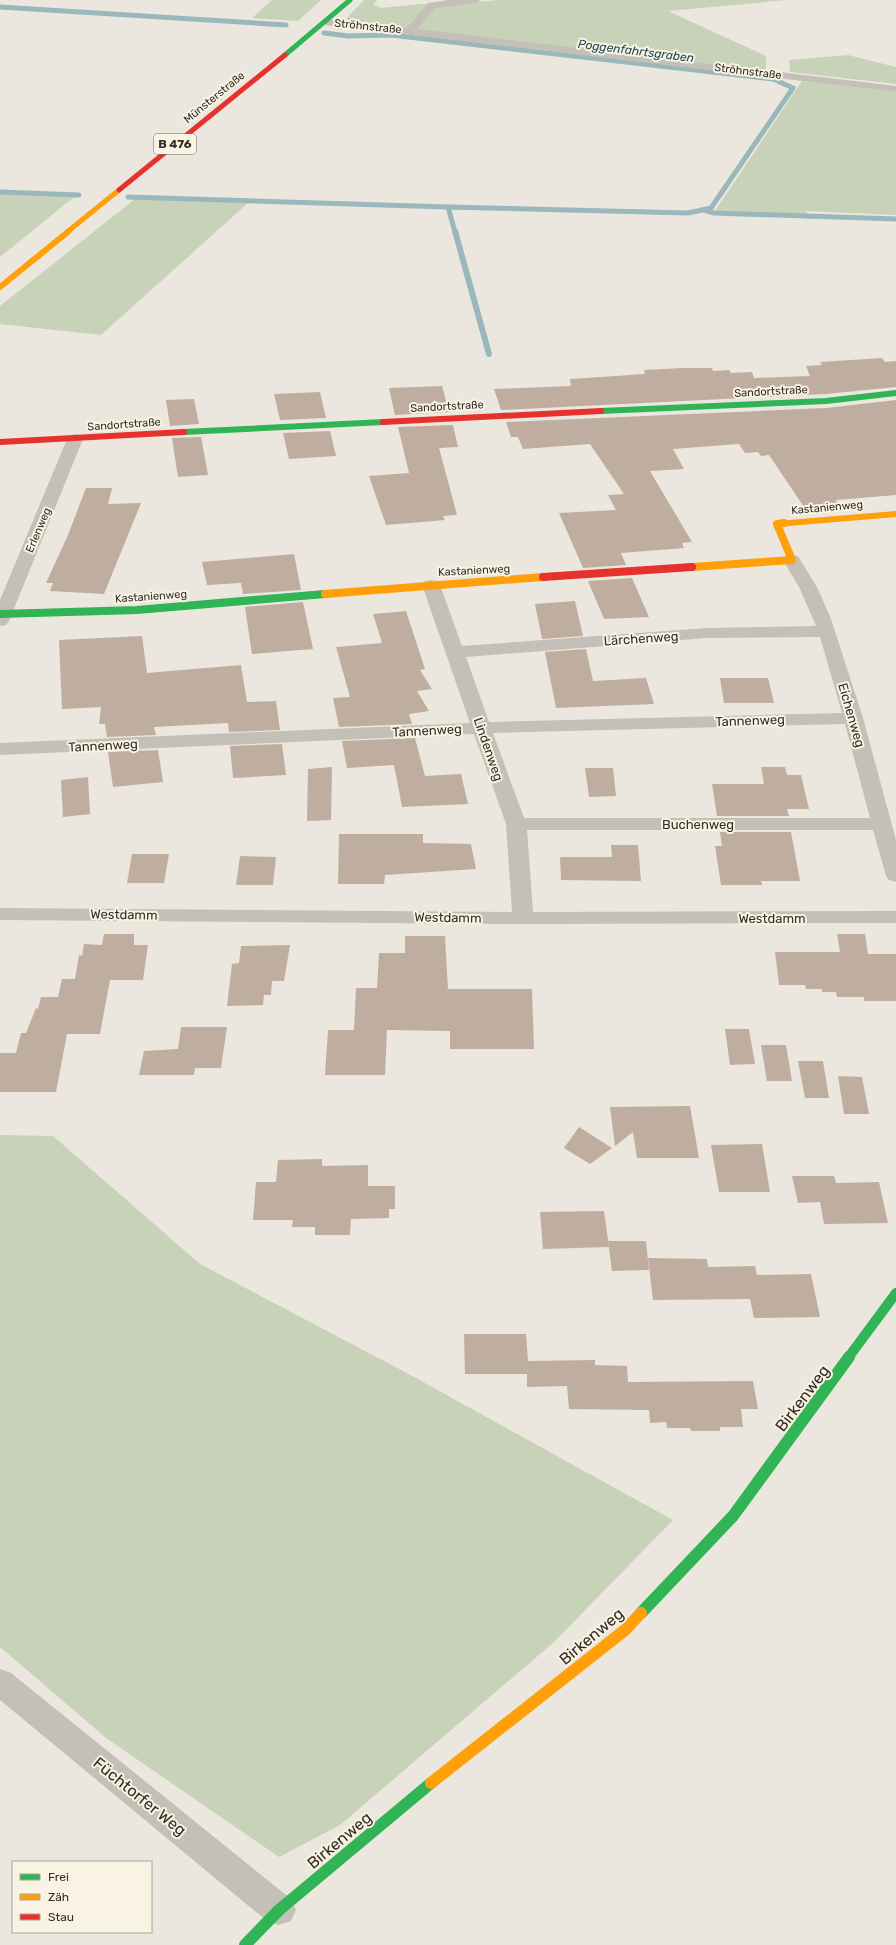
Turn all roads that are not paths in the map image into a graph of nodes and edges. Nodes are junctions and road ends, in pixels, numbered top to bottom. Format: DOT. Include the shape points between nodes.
graph roads {
  1 [pos="350,0"];
  2 [pos="476,0"];
  3 [pos="326,22"];
  4 [pos="410,31"];
  5 [pos="896,89"];
  6 [pos="0,288"];
  7 [pos="896,394"];
  8 [pos="75,439"];
  9 [pos="0,442"];
  10 [pos="896,514"];
  11 [pos="792,560"];
  12 [pos="431,585"];
  13 [pos="1,616"];
  14 [pos="827,631"];
  15 [pos="456,652"];
  16 [pos="854,718"];
  17 [pos="482,728"];
  18 [pos="0,749"];
  19 [pos="516,824"];
  20 [pos="881,824"];
  21 [pos="896,876"];
  22 [pos="0,914"];
  23 [pos="523,918"];
  24 [pos="896,918"];
  25 [pos="896,1293"];
  26 [pos="0,1682"];
  27 [pos="279,1910"];
  28 [pos="245,1945"];
  1 -- 3 [label="street, Münsterstraße / B 476"];
  2 -- 4 [label="street, Ströhnstraße" via="432,5"];
  3 -- 4 [label="street, Ströhnstraße"];
  3 -- 6 [label="street, Münsterstraße / B 476"];
  4 -- 5 [label="street, Ströhnstraße"];
  7 -- 8 [label="street, Sandortstraße" via="826,400 223,429"];
  8 -- 9 [label="street, Sandortstraße"];
  8 -- 13 [label="street, Erlenweg"];
  10 -- 11 [label="street, Kastanienweg" via="777,524"];
  11 -- 12 [label="street, Kastanienweg"];
  11 -- 14 [label="street, Eichenweg" via="808,584"];
  12 -- 13 [label="street, Kastanienweg" via="137,610"];
  12 -- 15 [label="street, Lindenweg"];
  14 -- 15 [label="street, Lärchenweg" via="707,633"];
  14 -- 16 [label="street, Eichenweg"];
  15 -- 17 [label="street, Lindenweg"];
  16 -- 17 [label="street, Tannenweg"];
  16 -- 20 [label="street, Eichenweg"];
  17 -- 18 [label="street, Tannenweg"];
  17 -- 19 [label="street, Lindenweg"];
  19 -- 20 [label="street, Buchenweg"];
  19 -- 23 [label="street, Lindenweg"];
  20 -- 21 [label="street, Eichenweg"];
  22 -- 23 [label="street, Westdamm"];
  23 -- 24 [label="street, Westdamm"];
  25 -- 27 [label="street, Birkenweg" via="733,1516 625,1630 430,1784"];
  26 -- 27 [label="street, Füchtorfer Weg"];
  27 -- 28 [label="street, Birkenweg"];
}
